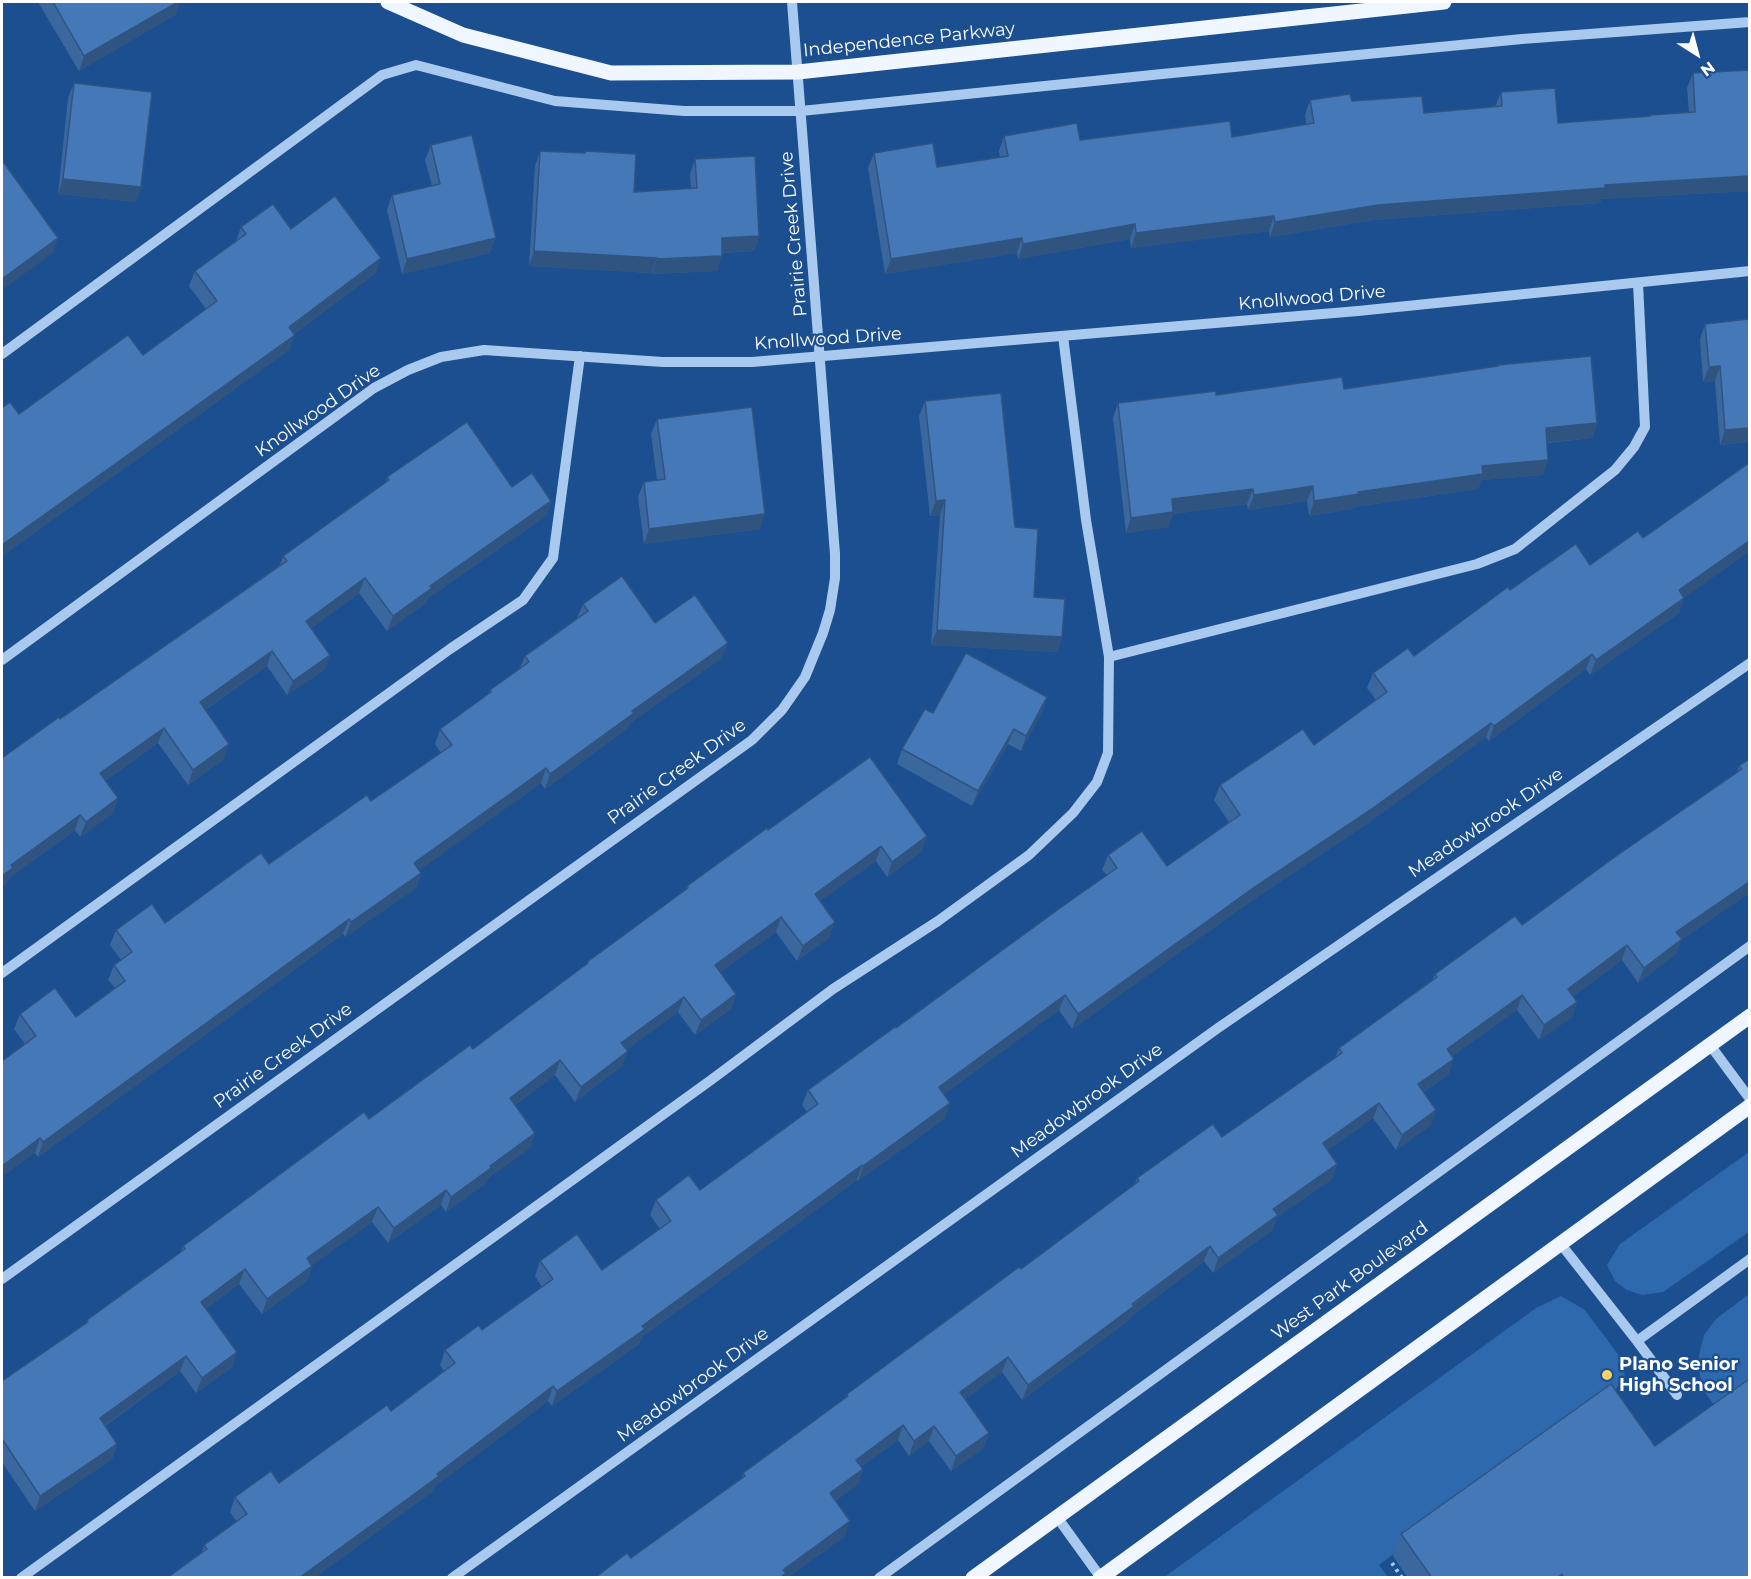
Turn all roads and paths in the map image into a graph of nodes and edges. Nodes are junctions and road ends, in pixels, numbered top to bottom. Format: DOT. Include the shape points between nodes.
graph roads {
  1 [pos="388,2"];
  2 [pos="792,2"];
  3 [pos="1444,2"];
  4 [pos="1749,22"];
  5 [pos="798,72"];
  6 [pos="801,111"];
  7 [pos="1749,271"];
  8 [pos="1638,283"];
  9 [pos="1063,336"];
  10 [pos="2,354"];
  11 [pos="580,356"];
  12 [pos="821,357"];
  13 [pos="1109,657"];
  14 [pos="2,660"];
  15 [pos="1749,663"];
  16 [pos="1749,946"];
  17 [pos="2,973"];
  18 [pos="1749,1016"];
  19 [pos="1710,1045"];
  20 [pos="1749,1099"];
  21 [pos="1749,1106"];
  22 [pos="1560,1243"];
  23 [pos="1749,1259"];
  24 [pos="2,1279"];
  25 [pos="1638,1341"];
  26 [pos="1677,1395"];
  27 [pos="1057,1517"];
  28 [pos="1392,1563"];
  29 [pos="1101,1577"];
  30 [pos="21,1578"];
  31 [pos="452,1578"];
  32 [pos="879,1578"];
  33 [pos="973,1578"];
  34 [pos="1402,1578"];
  1 -- 5 [label="main road, Independence Parkway" via="463,35 611,73"];
  2 -- 5 [label="street, Prairie Creek Drive"];
  3 -- 5 [label="main road, Independence Parkway"];
  4 -- 6 [label="street" via="1510,40"];
  5 -- 6 [label="street, Prairie Creek Drive"];
  6 -- 10 [label="street" via="684,111 555,101 416,65 382,75"];
  6 -- 12 [label="street, Prairie Creek Drive"];
  7 -- 8 [label="street, Knollwood Drive"];
  8 -- 9 [label="street, Knollwood Drive"];
  8 -- 13 [label="street" via="1645,427 1615,470 1515,549 1477,564"];
  9 -- 12 [label="street, Knollwood Drive"];
  9 -- 13 [label="street" via="1086,520"];
  11 -- 12 [label="street, Knollwood Drive" via="663,362"];
  11 -- 14 [label="street, Knollwood Drive" via="484,350 441,357 408,370 374,388"];
  11 -- 17 [label="street" via="553,558 523,600"];
  12 -- 24 [label="street, Prairie Creek Drive" via="835,578 824,633 806,677 782,710 752,740"];
  13 -- 30 [label="street" via="1108,753 1097,782 1073,813 1029,855 938,921 833,989"];
  15 -- 31 [label="street, Meadowbrook Drive" via="1218,1028"];
  16 -- 32 [label="street"];
  18 -- 19 [label="main road, West Park Boulevard"];
  19 -- 20 [label="street"];
  19 -- 27 [label="main road, West Park Boulevard"];
  21 -- 22 [label="main road"];
  22 -- 25 [label="street"];
  22 -- 29 [label="main road"];
  23 -- 25 [label="street"];
  25 -- 26 [label="street"];
  27 -- 29 [label="street"];
  27 -- 33 [label="main road, West Park Boulevard"];
  28 -- 34 [label="path"];
}
